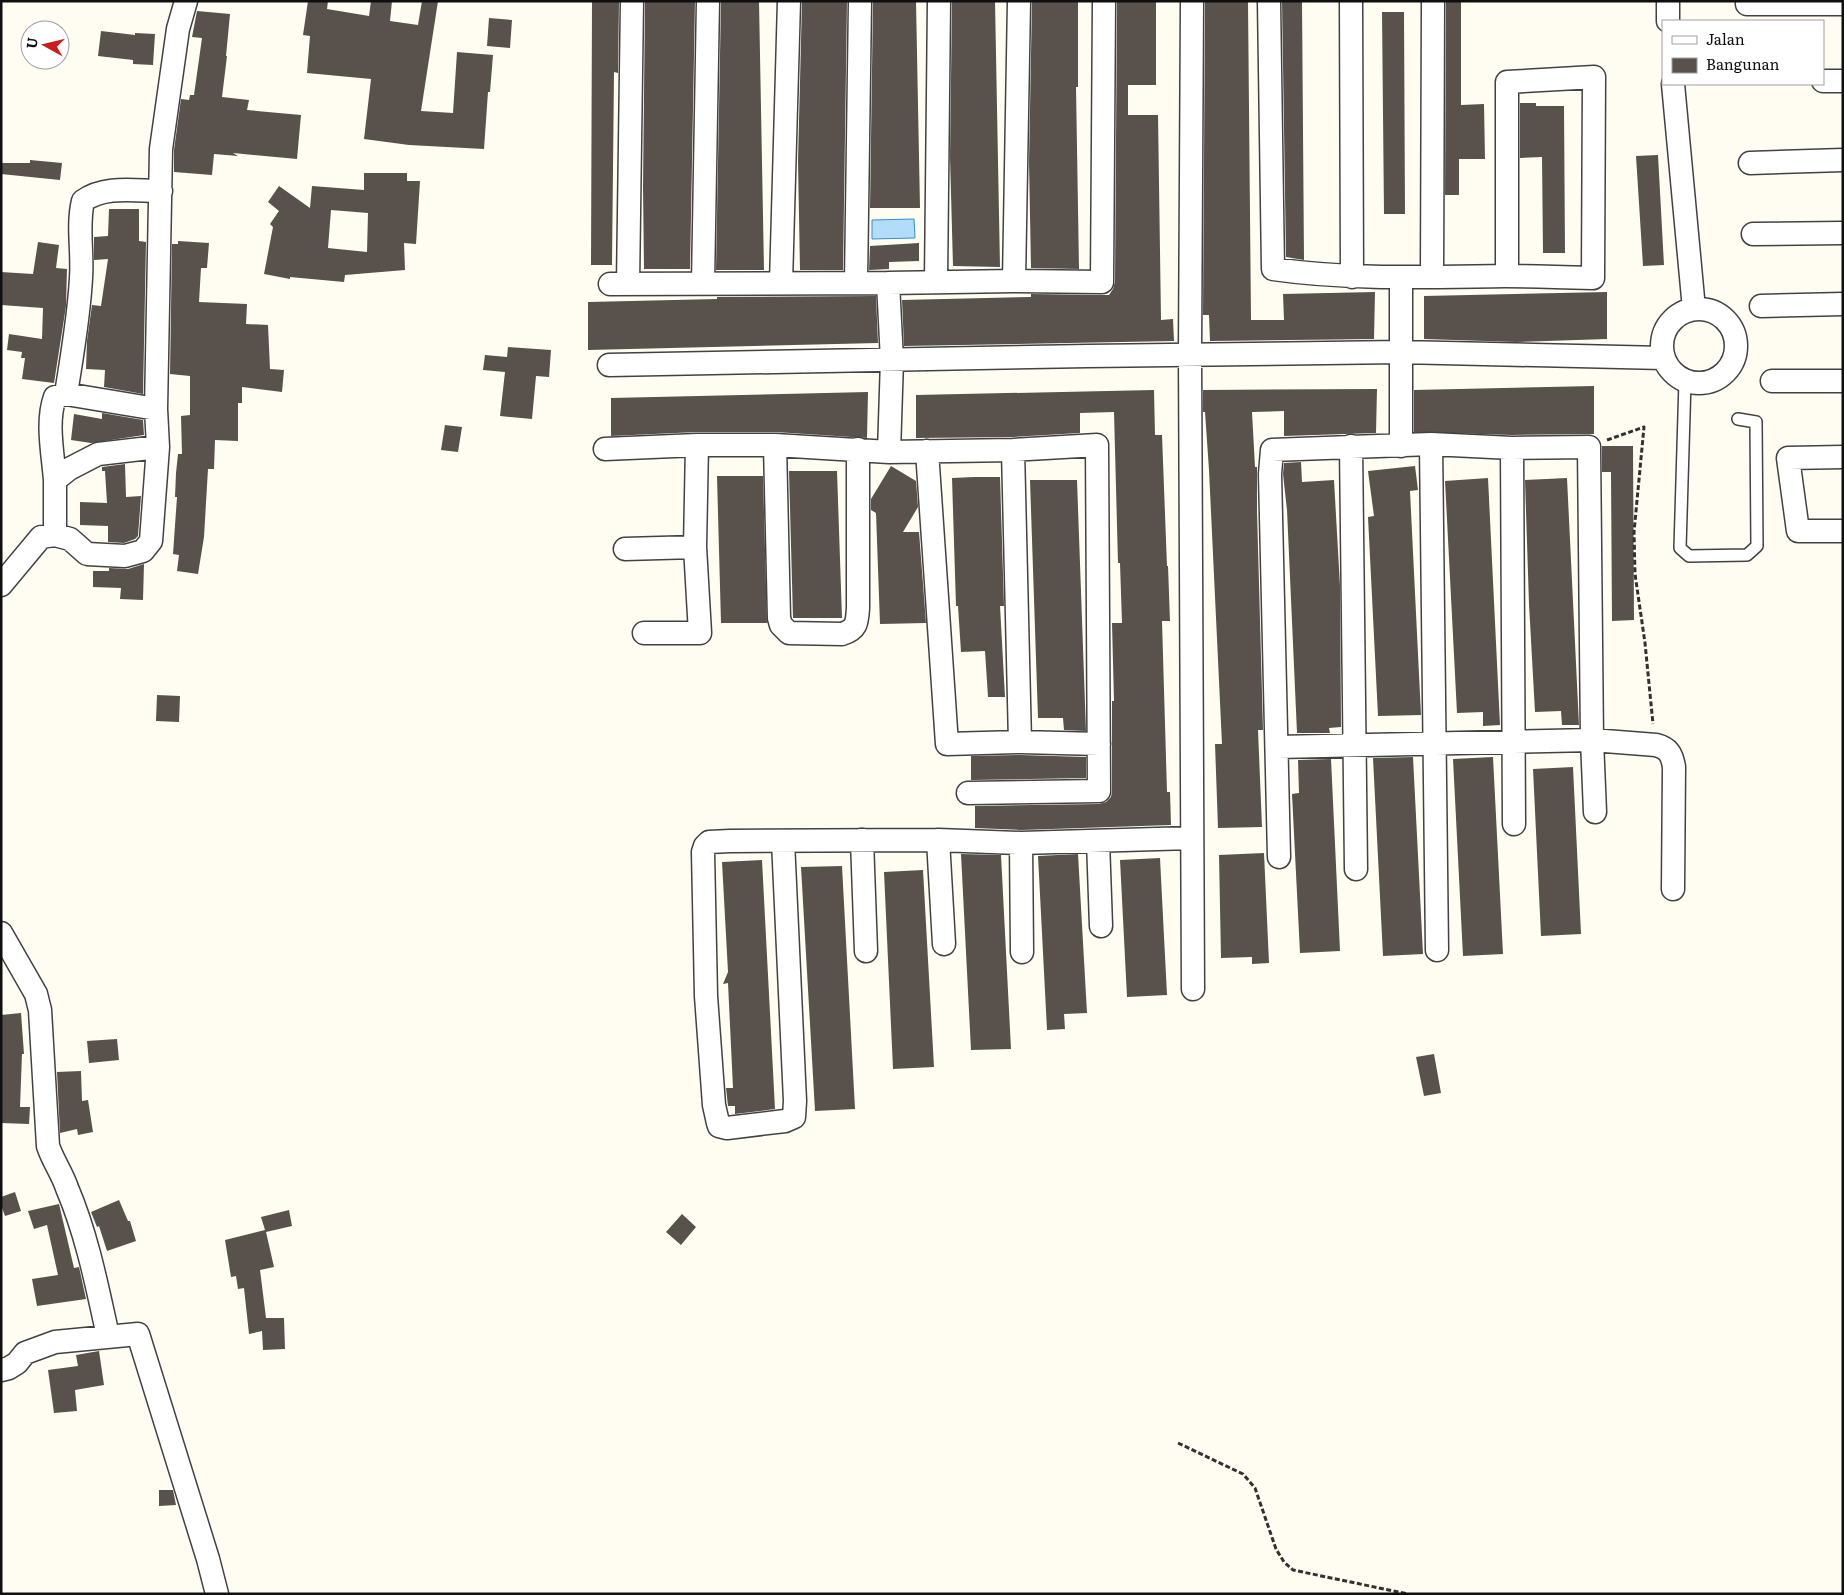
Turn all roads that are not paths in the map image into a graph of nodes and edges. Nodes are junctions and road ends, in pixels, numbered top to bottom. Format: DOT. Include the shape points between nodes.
graph roads {
  1 [pos="186,1"];
  2 [pos="632,1"];
  3 [pos="708,1"];
  4 [pos="789,1"];
  5 [pos="860,1"];
  6 [pos="939,1"];
  7 [pos="1018,1"];
  8 [pos="1104,1"];
  9 [pos="1192,1"];
  10 [pos="1269,1"];
  11 [pos="1351,1"];
  12 [pos="1433,1"];
  13 [pos="1668,1"];
  14 [pos="1747,4"];
  15 [pos="1843,4"];
  16 [pos="1668,20"];
  17 [pos="1824,81"];
  18 [pos="1843,81"];
  19 [pos="1674,85"];
  20 [pos="1843,160"];
  21 [pos="1750,163"];
  22 [pos="160,191"];
  23 [pos="1843,233"];
  24 [pos="1753,234"];
  25 [pos="1506,276"];
  26 [pos="1352,277"];
  27 [pos="1432,277"];
  28 [pos="1401,278"];
  29 [pos="936,281"];
  30 [pos="1014,281"];
  31 [pos="856,282"];
  32 [pos="703,283"];
  33 [pos="782,283"];
  34 [pos="888,283"];
  35 [pos="1843,304"];
  36 [pos="1761,306"];
  37 [pos="1694,309"];
  38 [pos="1400,352"];
  39 [pos="1190,354"];
  40 [pos="1663,358"];
  41 [pos="892,360"];
  42 [pos="609,365"];
  43 [pos="1685,381"];
  44 [pos="1772,381"];
  45 [pos="1843,381"];
  46 [pos="66,394"];
  47 [pos="156,409"];
  48 [pos="1738,419"];
  49 [pos="697,444"];
  50 [pos="1431,444"];
  51 [pos="775,445"];
  52 [pos="1352,446"];
  53 [pos="1401,446"];
  54 [pos="158,447"];
  55 [pos="1512,448"];
  56 [pos="605,449"];
  57 [pos="858,449"];
  58 [pos="1013,450"];
  59 [pos="927,451"];
  60 [pos="889,452"];
  61 [pos="1843,456"];
  62 [pos="55,480"];
  63 [pos="1843,531"];
  64 [pos="54,535"];
  65 [pos="695,547"];
  66 [pos="625,549"];
  67 [pos="1,585"];
  68 [pos="644,632"];
  69 [pos="1592,740"];
  70 [pos="1513,741"];
  71 [pos="1020,742"];
  72 [pos="1099,744"];
  73 [pos="1436,744"];
  74 [pos="1355,746"];
  75 [pos="1278,747"];
  76 [pos="968,793"];
  77 [pos="1595,812"];
  78 [pos="1514,824"];
  79 [pos="1191,838"];
  80 [pos="862,840"];
  81 [pos="938,840"];
  82 [pos="783,841"];
  83 [pos="1098,841"];
  84 [pos="1020,844"];
  85 [pos="1279,857"];
  86 [pos="1356,869"];
  87 [pos="1674,889"];
  88 [pos="1101,926"];
  89 [pos="1,933"];
  90 [pos="944,944"];
  91 [pos="1437,950"];
  92 [pos="866,951"];
  93 [pos="1022,952"];
  94 [pos="1192,989"];
  95 [pos="108,1336"];
  96 [pos="1,1370"];
  97 [pos="217,1594"];
  1 -- 22 [label="street" via="178,29 161,149"];
  2 -- 32 [label="street" via="619,284"];
  3 -- 32 [label="street"];
  4 -- 33 [label="street"];
  5 -- 31 [label="street"];
  6 -- 29 [label="street"];
  7 -- 30 [label="street"];
  8 -- 30 [label="street" via="1102,282"];
  9 -- 39 [label="street"];
  10 -- 26 [label="street" via="1273,269"];
  11 -- 26 [label="street"];
  12 -- 27 [label="street"];
  13 -- 16 [label="street"];
  14 -- 15 [label="street"];
  17 -- 18 [label="street"];
  19 -- 37 [label="street"];
  20 -- 21 [label="street"];
  22 -- 46 [label="street" via="108,190 92,194 83,201 79,227 80,298"];
  22 -- 47 [label="street"];
  23 -- 24 [label="street"];
  25 -- 25 [label="street" via="1593,278 1594,77 1507,82"];
  25 -- 27 [label="street"];
  26 -- 28 [label="street"];
  27 -- 28 [label="street"];
  28 -- 38 [label="street"];
  29 -- 30 [label="street"];
  29 -- 34 [label="street"];
  31 -- 33 [label="street"];
  31 -- 34 [label="street"];
  32 -- 33 [label="street"];
  34 -- 41 [label="street"];
  35 -- 36 [label="street"];
  37 -- 40 [label="street" via="1673,320 1664,332"];
  37 -- 43 [label="street" via="1713,312 1725,320 1733,332 1736,346 1733,361 1725,373 1713,381 1698,384"];
  38 -- 39 [label="street"];
  38 -- 40 [label="street"];
  38 -- 53 [label="street"];
  39 -- 41 [label="street"];
  39 -- 79 [label="street"];
  40 -- 43 [label="street" via="1672,373"];
  41 -- 42 [label="street"];
  41 -- 60 [label="street"];
  43 -- 48 [label="lane" via="1680,548 1689,556 1747,555 1757,546 1756,422"];
  44 -- 45 [label="street"];
  46 -- 47 [label="street"];
  46 -- 62 [label="street" via="55,397 52,405"];
  47 -- 54 [label="street"];
  49 -- 51 [label="street"];
  49 -- 56 [label="street"];
  49 -- 65 [label="street"];
  50 -- 53 [label="street"];
  50 -- 55 [label="street"];
  50 -- 73 [label="street"];
  51 -- 57 [label="street"];
  51 -- 57 [label="street" via="779,618 789,633 842,634 855,626 858,608"];
  52 -- 53 [label="street"];
  52 -- 74 [label="street"];
  52 -- 75 [label="street" via="1272,450"];
  54 -- 62 [label="street" via="98,454"];
  54 -- 64 [label="street" via="151,542 142,551 126,556 86,554 70,539"];
  55 -- 69 [label="street" via="1589,447"];
  55 -- 70 [label="street"];
  57 -- 60 [label="street"];
  58 -- 59 [label="street"];
  58 -- 71 [label="street"];
  58 -- 72 [label="street" via="1097,445"];
  59 -- 60 [label="street"];
  59 -- 71 [label="street" via="946,744"];
  61 -- 63 [label="street" via="1788,458 1798,531"];
  62 -- 64 [label="street"];
  64 -- 67 [label="street" via="41,537"];
  65 -- 66 [label="street"];
  65 -- 68 [label="street" via="700,633"];
  69 -- 70 [label="street"];
  69 -- 77 [label="street"];
  69 -- 87 [label="street" via="1666,747 1673,757"];
  70 -- 73 [label="street"];
  70 -- 78 [label="street"];
  71 -- 72 [label="street"];
  72 -- 76 [label="street" via="1098,791"];
  73 -- 74 [label="street"];
  73 -- 91 [label="street"];
  74 -- 75 [label="street"];
  74 -- 86 [label="street"];
  75 -- 85 [label="street"];
  79 -- 83 [label="street"];
  79 -- 94 [label="street"];
  80 -- 81 [label="street"];
  80 -- 82 [label="street"];
  80 -- 92 [label="street"];
  81 -- 84 [label="street"];
  81 -- 90 [label="street"];
  82 -- 82 [label="street" via="794,1116 790,1120 727,1128 719,1126 714,1105 706,996 704,849 710,842"];
  83 -- 84 [label="street"];
  83 -- 88 [label="street"];
  84 -- 93 [label="street"];
  89 -- 95 [label="street" via="36,994 40,1010 48,1146 67,1186 89,1252"];
  95 -- 96 [label="street" via="55,1342 25,1353 17,1364"];
  95 -- 97 [label="street" via="138,1334"];
}
